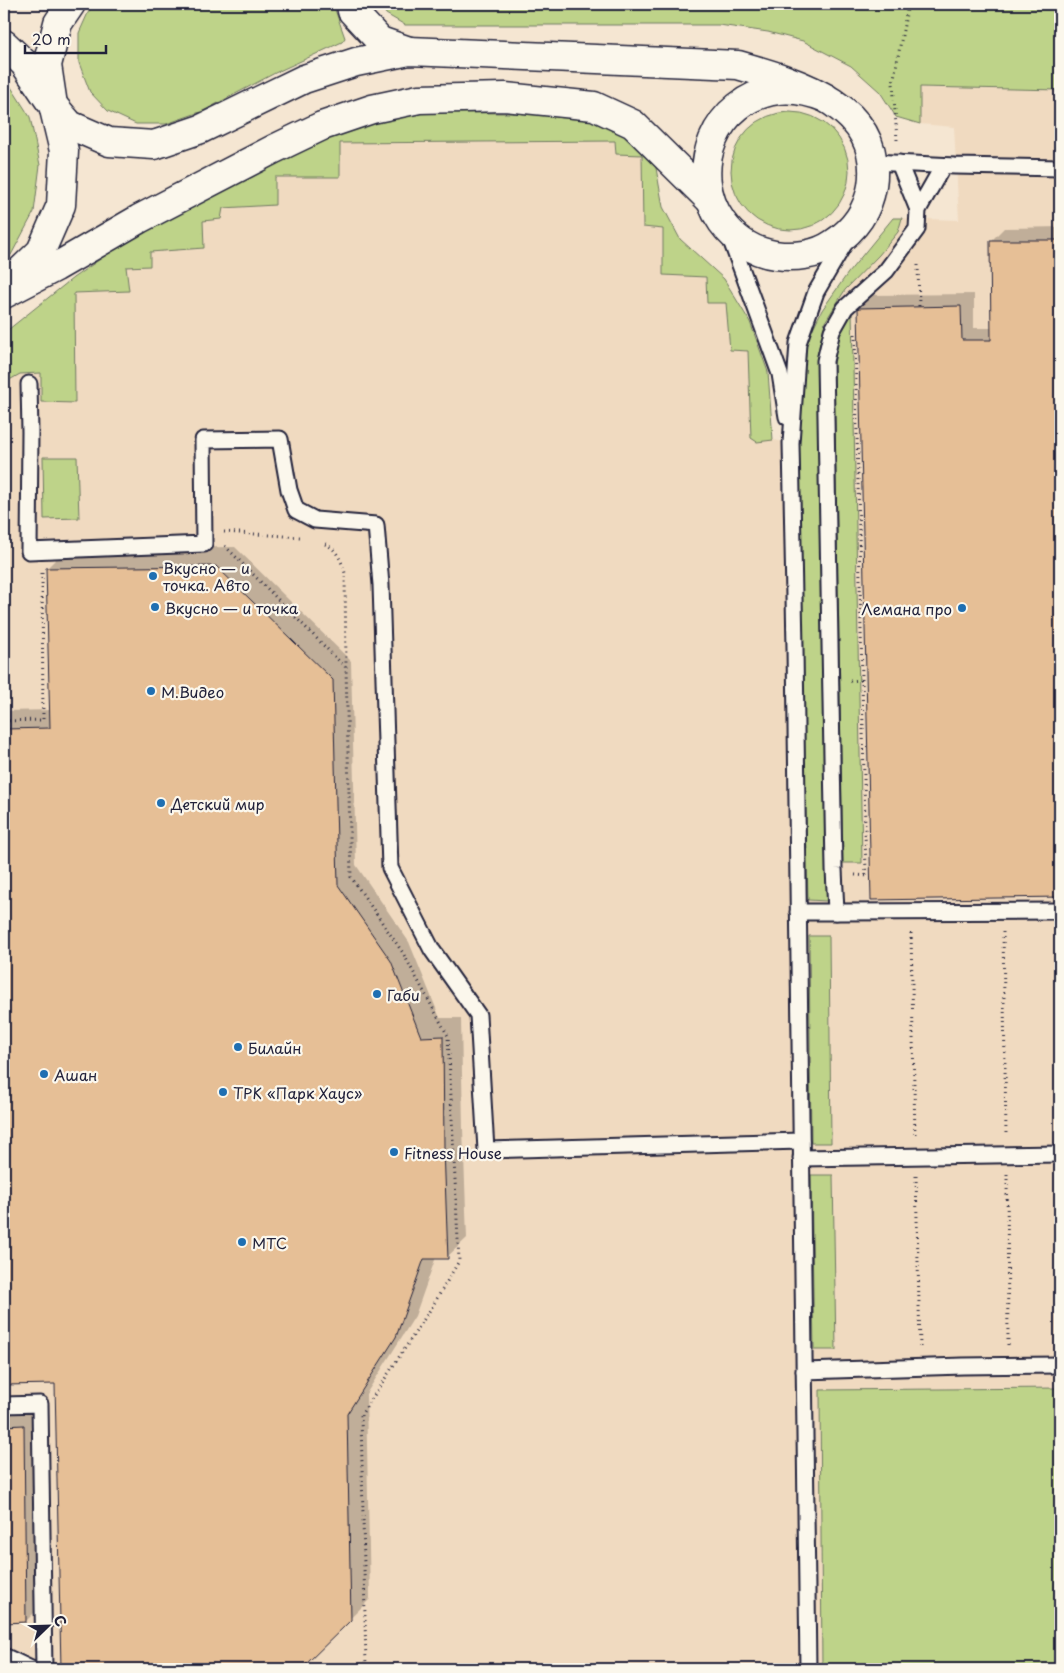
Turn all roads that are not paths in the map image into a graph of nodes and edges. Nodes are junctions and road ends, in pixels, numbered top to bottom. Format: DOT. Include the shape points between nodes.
graph roads {
  1 [pos="71,4"];
  2 [pos="351,4"];
  3 [pos="4,44"];
  4 [pos="409,50"];
  5 [pos="826,98"];
  6 [pos="53,105"];
  7 [pos="886,163"];
  8 [pos="943,166"];
  9 [pos="1060,168"];
  10 [pos="710,200"];
  11 [pos="865,210"];
  12 [pos="918,210"];
  13 [pos="726,228"];
  14 [pos="4,287"];
  15 [pos="4,294"];
  16 [pos="28,384"];
  17 [pos="791,443"];
  18 [pos="1060,911"];
  19 [pos="798,912"];
  20 [pos="836,912"];
  21 [pos="801,1141"];
  22 [pos="1060,1154"];
  23 [pos="801,1158"];
  24 [pos="1060,1365"];
  25 [pos="804,1371"];
  26 [pos="4,1405"];
  27 [pos="4,1656"];
  28 [pos="31,1669"];
  29 [pos="44,1669"];
  30 [pos="808,1669"];
  1 -- 6 [label="street" via="58,23 47,65"];
  2 -- 4 [label="street" via="352,11 380,41"];
  3 -- 6 [label="street" via="24,63"];
  4 -- 5 [label="street" via="738,65 776,76"];
  4 -- 6 [label="street" via="356,62 304,79 201,130 154,144 108,142 70,124"];
  5 -- 7 [label="street" via="852,118 869,146"];
  5 -- 10 [label="street" via="803,90 778,90 762,93 734,110 714,136 708,151 706,184"];
  6 -- 14 [label="street" via="64,152 61,205 41,251"];
  7 -- 8 [label="lane"];
  7 -- 11 [label="street" via="873,178"];
  7 -- 12 [label="lane"];
  8 -- 9 [label="lane"];
  8 -- 12 [label="lane"];
  10 -- 13 [label="street"];
  10 -- 15 [label="street" via="633,124 594,106 505,97 419,100 372,109 322,126 139,219"];
  11 -- 13 [label="street" via="838,241 800,256 768,254 752,248"];
  11 -- 17 [label="lane" via="816,292 798,343"];
  12 -- 20 [label="lane" via="917,229 886,271 846,308 832,332 825,361"];
  13 -- 17 [label="lane" via="780,374"];
  16 -- 21 [label="lane" via="29,551 204,544 203,440 280,439 296,510 315,520 376,525 390,868 432,950 478,1015 486,1150"];
  17 -- 19 [label="lane"];
  18 -- 20 [label="lane"];
  19 -- 20 [label="lane"];
  19 -- 21 [label="lane"];
  21 -- 23 [label="lane"];
  22 -- 23 [label="lane"];
  23 -- 25 [label="lane"];
  24 -- 25 [label="lane"];
  25 -- 30 [label="lane"];
  26 -- 29 [label="lane" via="40,1404"];
  27 -- 28 [label="lane"];
}
